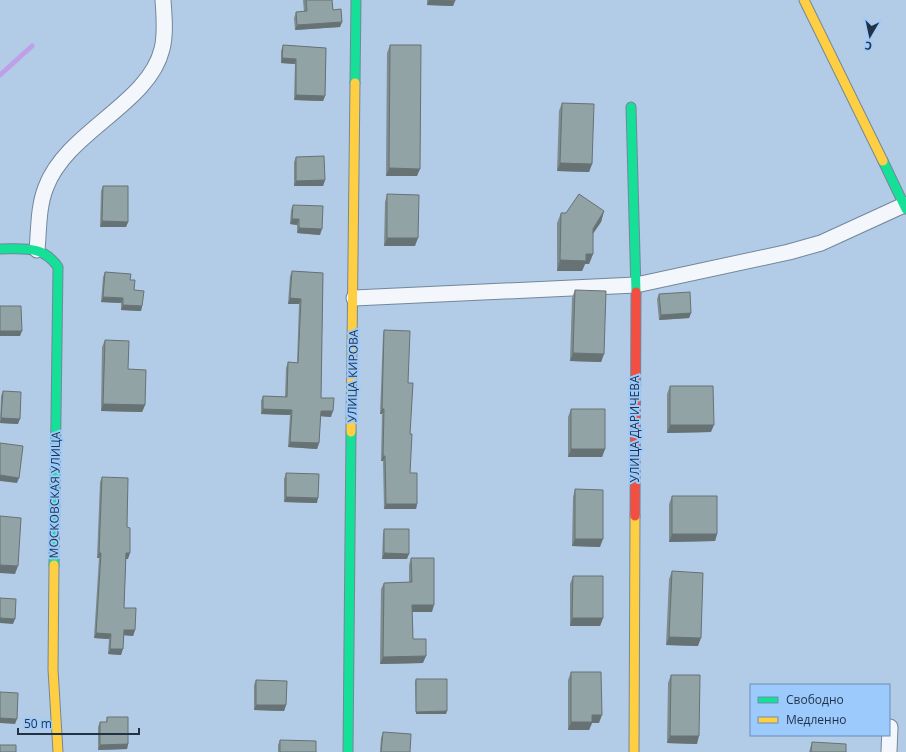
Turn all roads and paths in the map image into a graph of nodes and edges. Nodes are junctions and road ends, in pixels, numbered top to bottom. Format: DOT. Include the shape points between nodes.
graph roads {
  1 [pos="163,0"];
  2 [pos="356,0"];
  3 [pos="804,0"];
  4 [pos="631,107"];
  5 [pos="905,207"];
  6 [pos="0,248"];
  7 [pos="37,250"];
  8 [pos="636,285"];
  9 [pos="354,298"];
  10 [pos="890,736"];
  11 [pos="58,752"];
  12 [pos="348,752"];
  13 [pos="634,752"];
  14 [pos="889,752"];
  1 -- 7 [label="street" via="162,49 155,68 141,86 72,148 59,164 46,187 40,208"];
  2 -- 9 [label="street, УЛИЦА КИРОВА"];
  3 -- 5 [label="street"];
  4 -- 8 [label="street, УЛИЦА ДАРИЧЕВА"];
  5 -- 8 [label="street" via="821,243"];
  6 -- 7 [label="street"];
  7 -- 11 [label="street, МОСКОВСКАЯ УЛИЦА" via="47,252 58,267 53,669"];
  8 -- 9 [label="street"];
  8 -- 13 [label="street, УЛИЦА ДАРИЧЕВА"];
  9 -- 12 [label="street, УЛИЦА КИРОВА"];
  10 -- 14 [label="street"];
}
